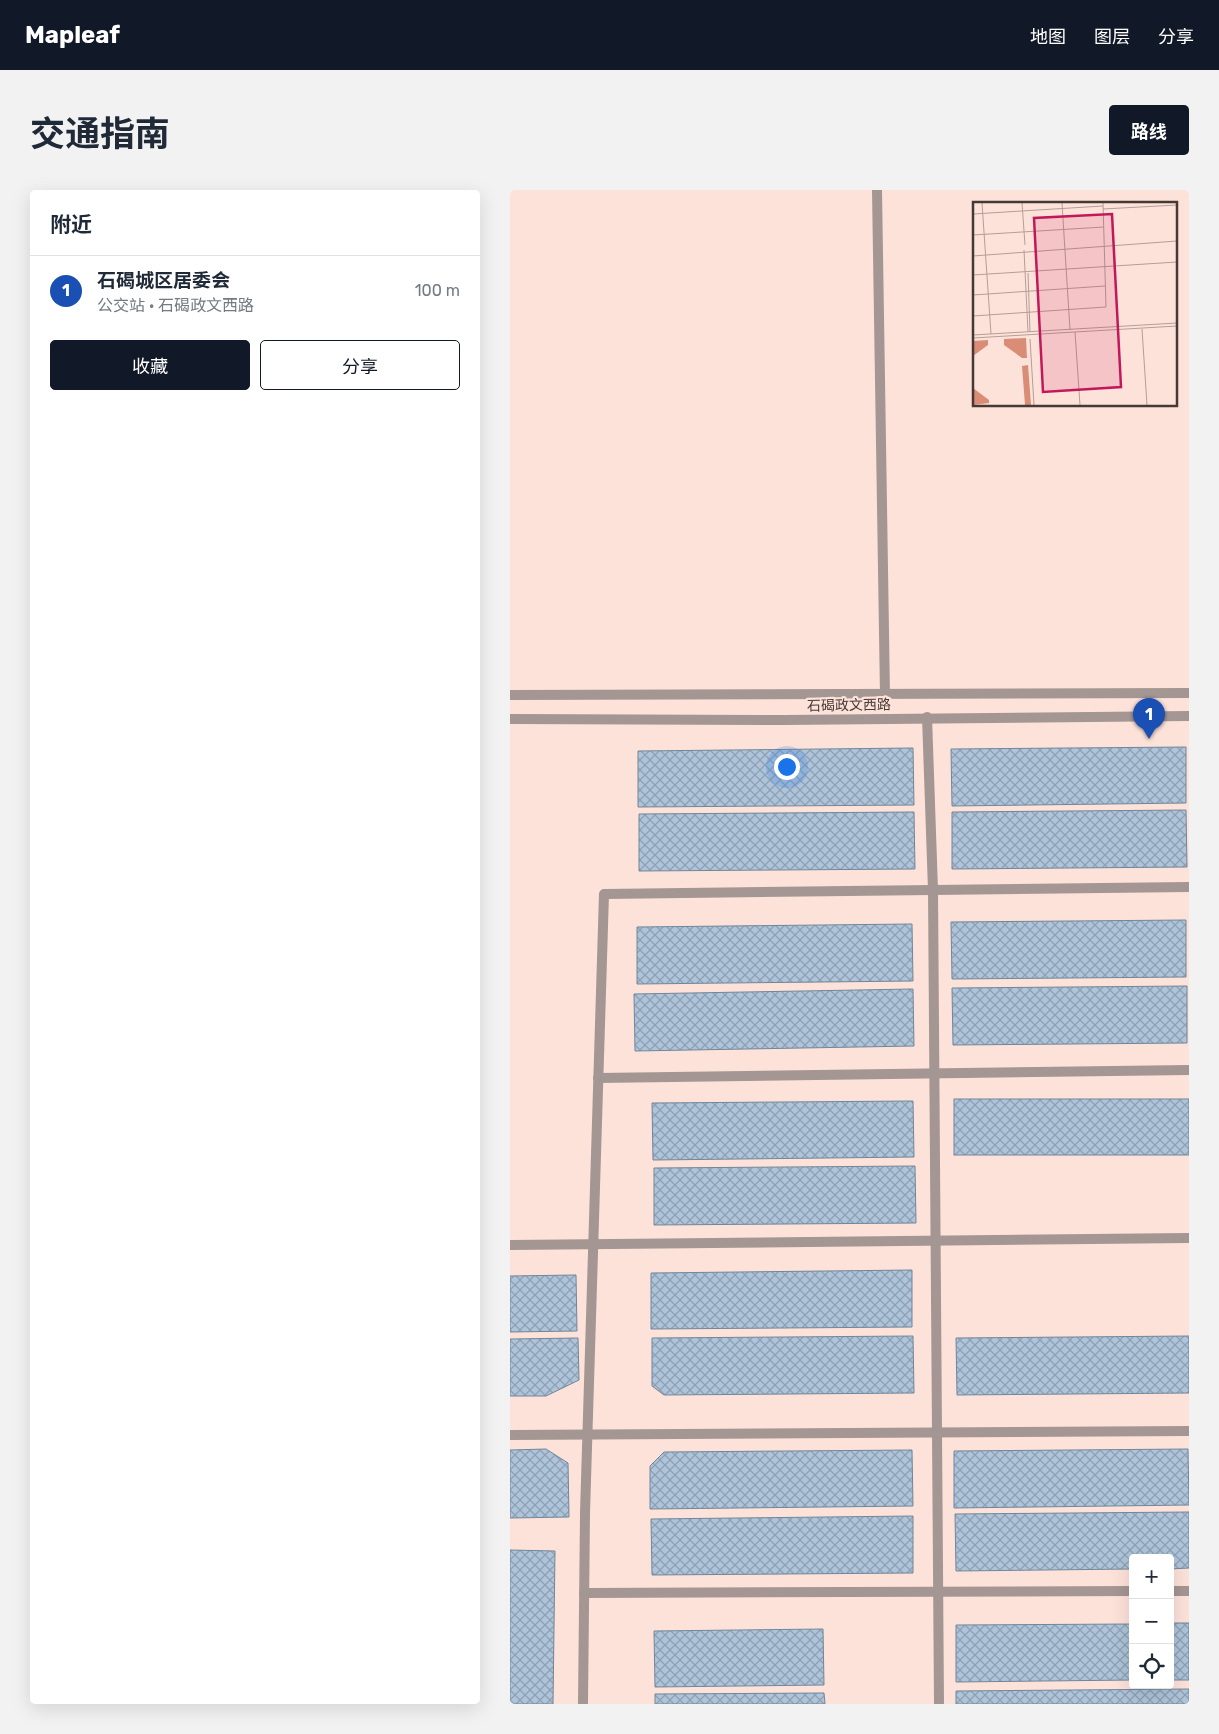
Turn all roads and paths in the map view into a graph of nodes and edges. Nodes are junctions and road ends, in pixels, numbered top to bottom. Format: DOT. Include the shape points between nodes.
graph roads {
  1 [pos="877,190"];
  2 [pos="1189,693"];
  3 [pos="510,695"];
  4 [pos="885,695"];
  5 [pos="1189,716"];
  6 [pos="927,717"];
  7 [pos="510,719"];
  8 [pos="1189,887"];
  9 [pos="933,890"];
  10 [pos="1189,1070"];
  11 [pos="935,1074"];
  12 [pos="598,1078"];
  13 [pos="1189,1238"];
  14 [pos="936,1239"];
  15 [pos="593,1243"];
  16 [pos="510,1245"];
  17 [pos="1189,1431"];
  18 [pos="937,1433"];
  19 [pos="510,1435"];
  20 [pos="587,1435"];
  21 [pos="938,1591"];
  22 [pos="1129,1591"];
  23 [pos="1174,1591"];
  24 [pos="1189,1591"];
  25 [pos="584,1593"];
  26 [pos="583,1704"];
  27 [pos="939,1704"];
  1 -- 4 [label="street"];
  2 -- 4 [label="street, 石碣政文西路"];
  3 -- 4 [label="street, 石碣政文西路"];
  5 -- 6 [label="street, 石碣政文西路"];
  6 -- 7 [label="street, 石碣政文西路"];
  6 -- 9 [label="street"];
  8 -- 9 [label="street"];
  9 -- 11 [label="street"];
  9 -- 12 [label="street" via="604,894"];
  10 -- 11 [label="street"];
  11 -- 12 [label="street"];
  11 -- 14 [label="street"];
  12 -- 15 [label="street"];
  13 -- 14 [label="street"];
  14 -- 15 [label="street"];
  14 -- 18 [label="street"];
  15 -- 16 [label="street"];
  15 -- 20 [label="street"];
  17 -- 18 [label="street"];
  18 -- 20 [label="street"];
  18 -- 21 [label="street"];
  19 -- 20 [label="street"];
  20 -- 25 [label="street"];
  21 -- 22 [label="street"];
  21 -- 25 [label="street"];
  21 -- 27 [label="street"];
  23 -- 24 [label="street"];
  25 -- 26 [label="street"];
}
